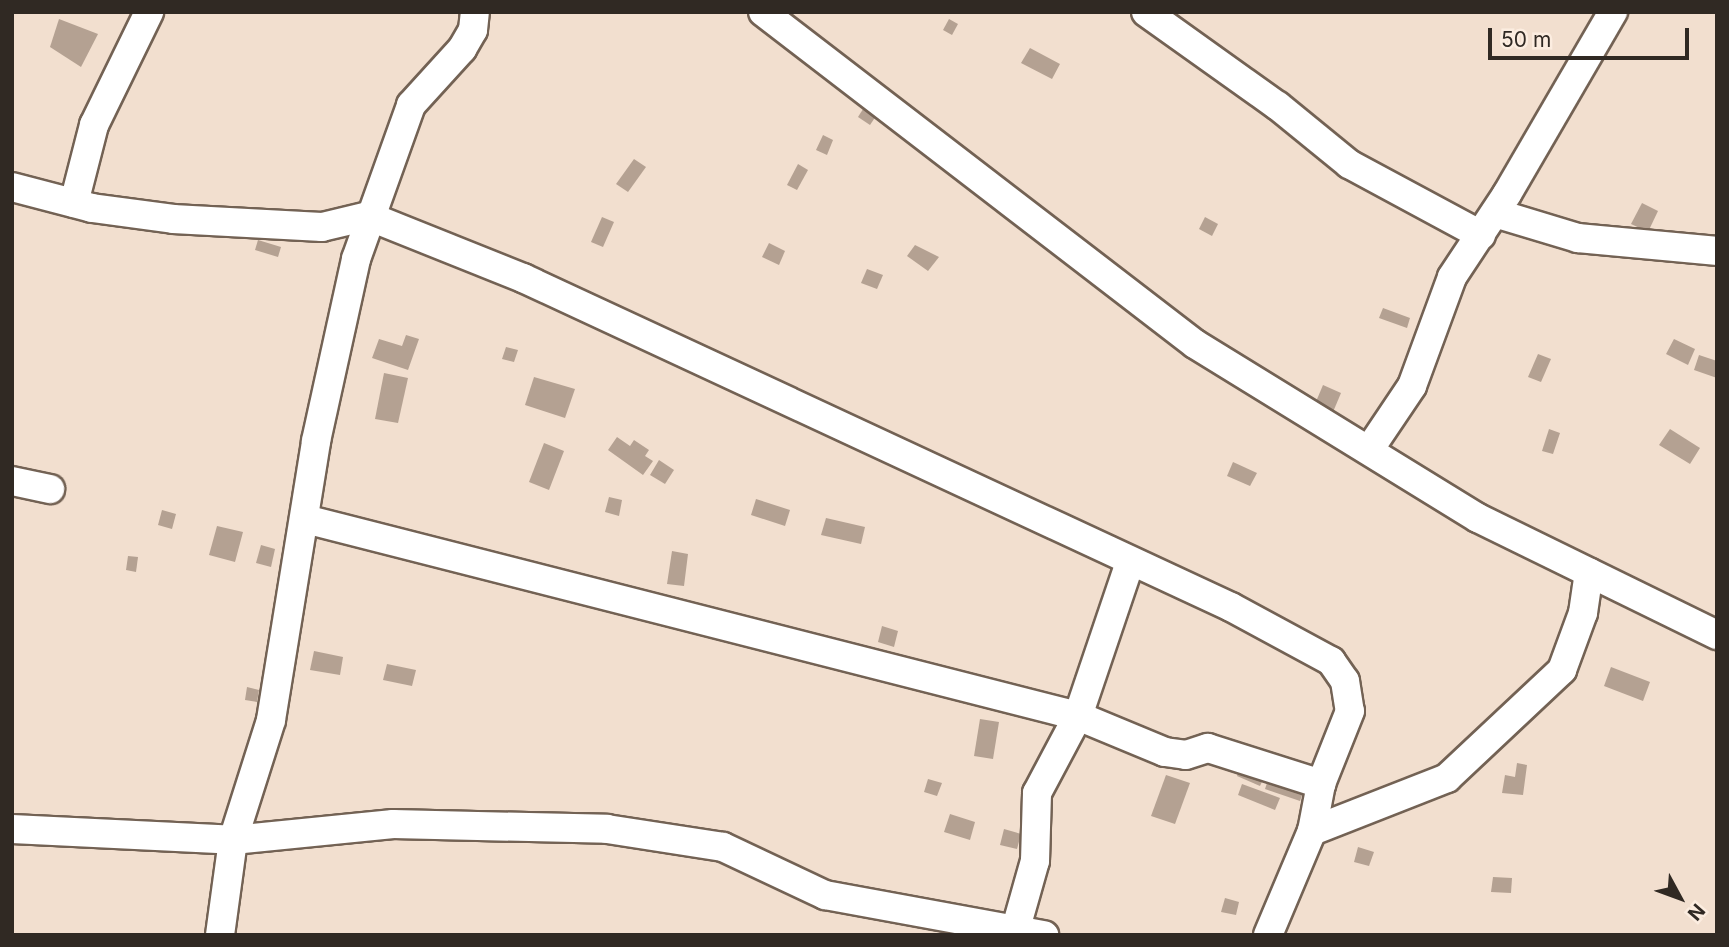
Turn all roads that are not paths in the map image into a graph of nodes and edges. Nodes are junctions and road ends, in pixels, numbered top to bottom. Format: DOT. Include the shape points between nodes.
graph roads {
  1 [pos="149,12"];
  2 [pos="475,12"];
  3 [pos="764,12"];
  4 [pos="1146,12"];
  5 [pos="1613,12"];
  6 [pos="12,187"];
  7 [pos="74,203"];
  8 [pos="368,216"];
  9 [pos="1488,224"];
  10 [pos="1717,251"];
  11 [pos="1369,450"];
  12 [pos="12,481"];
  13 [pos="50,489"];
  14 [pos="305,519"];
  15 [pos="1130,562"];
  16 [pos="1589,572"];
  17 [pos="1717,635"];
  18 [pos="1078,716"];
  19 [pos="1321,784"];
  20 [pos="12,829"];
  21 [pos="1312,831"];
  22 [pos="233,840"];
  23 [pos="1014,932"];
  24 [pos="219,935"];
  25 [pos="1044,935"];
  26 [pos="1268,935"];
  1 -- 7 [label="street" via="94,125"];
  2 -- 8 [label="street" via="473,30 462,49 411,104"];
  3 -- 11 [label="street" via="1195,344"];
  4 -- 9 [label="street" via="1278,106 1349,164"];
  5 -- 9 [label="street"];
  6 -- 7 [label="street"];
  7 -- 8 [label="street" via="173,219 322,227"];
  8 -- 14 [label="street" via="318,427"];
  8 -- 15 [label="street" via="523,278 689,353"];
  9 -- 10 [label="street"];
  9 -- 11 [label="street" via="1452,277 1412,386"];
  11 -- 16 [label="street" via="1478,518"];
  12 -- 13 [label="street"];
  14 -- 18 [label="street"];
  14 -- 22 [label="street" via="271,720"];
  15 -- 18 [label="street"];
  15 -- 19 [label="street" via="1231,607 1331,661 1345,681 1350,710"];
  16 -- 17 [label="street"];
  16 -- 21 [label="street" via="1583,613 1562,670 1527,705 1447,778"];
  18 -- 19 [label="street" via="1165,752 1186,755 1208,748"];
  18 -- 23 [label="street" via="1037,793 1035,861"];
  19 -- 21 [label="street"];
  20 -- 22 [label="street"];
  21 -- 26 [label="street"];
  22 -- 23 [label="street" via="393,824 607,829 723,847 825,895"];
  22 -- 24 [label="street"];
  23 -- 25 [label="street"];
}
